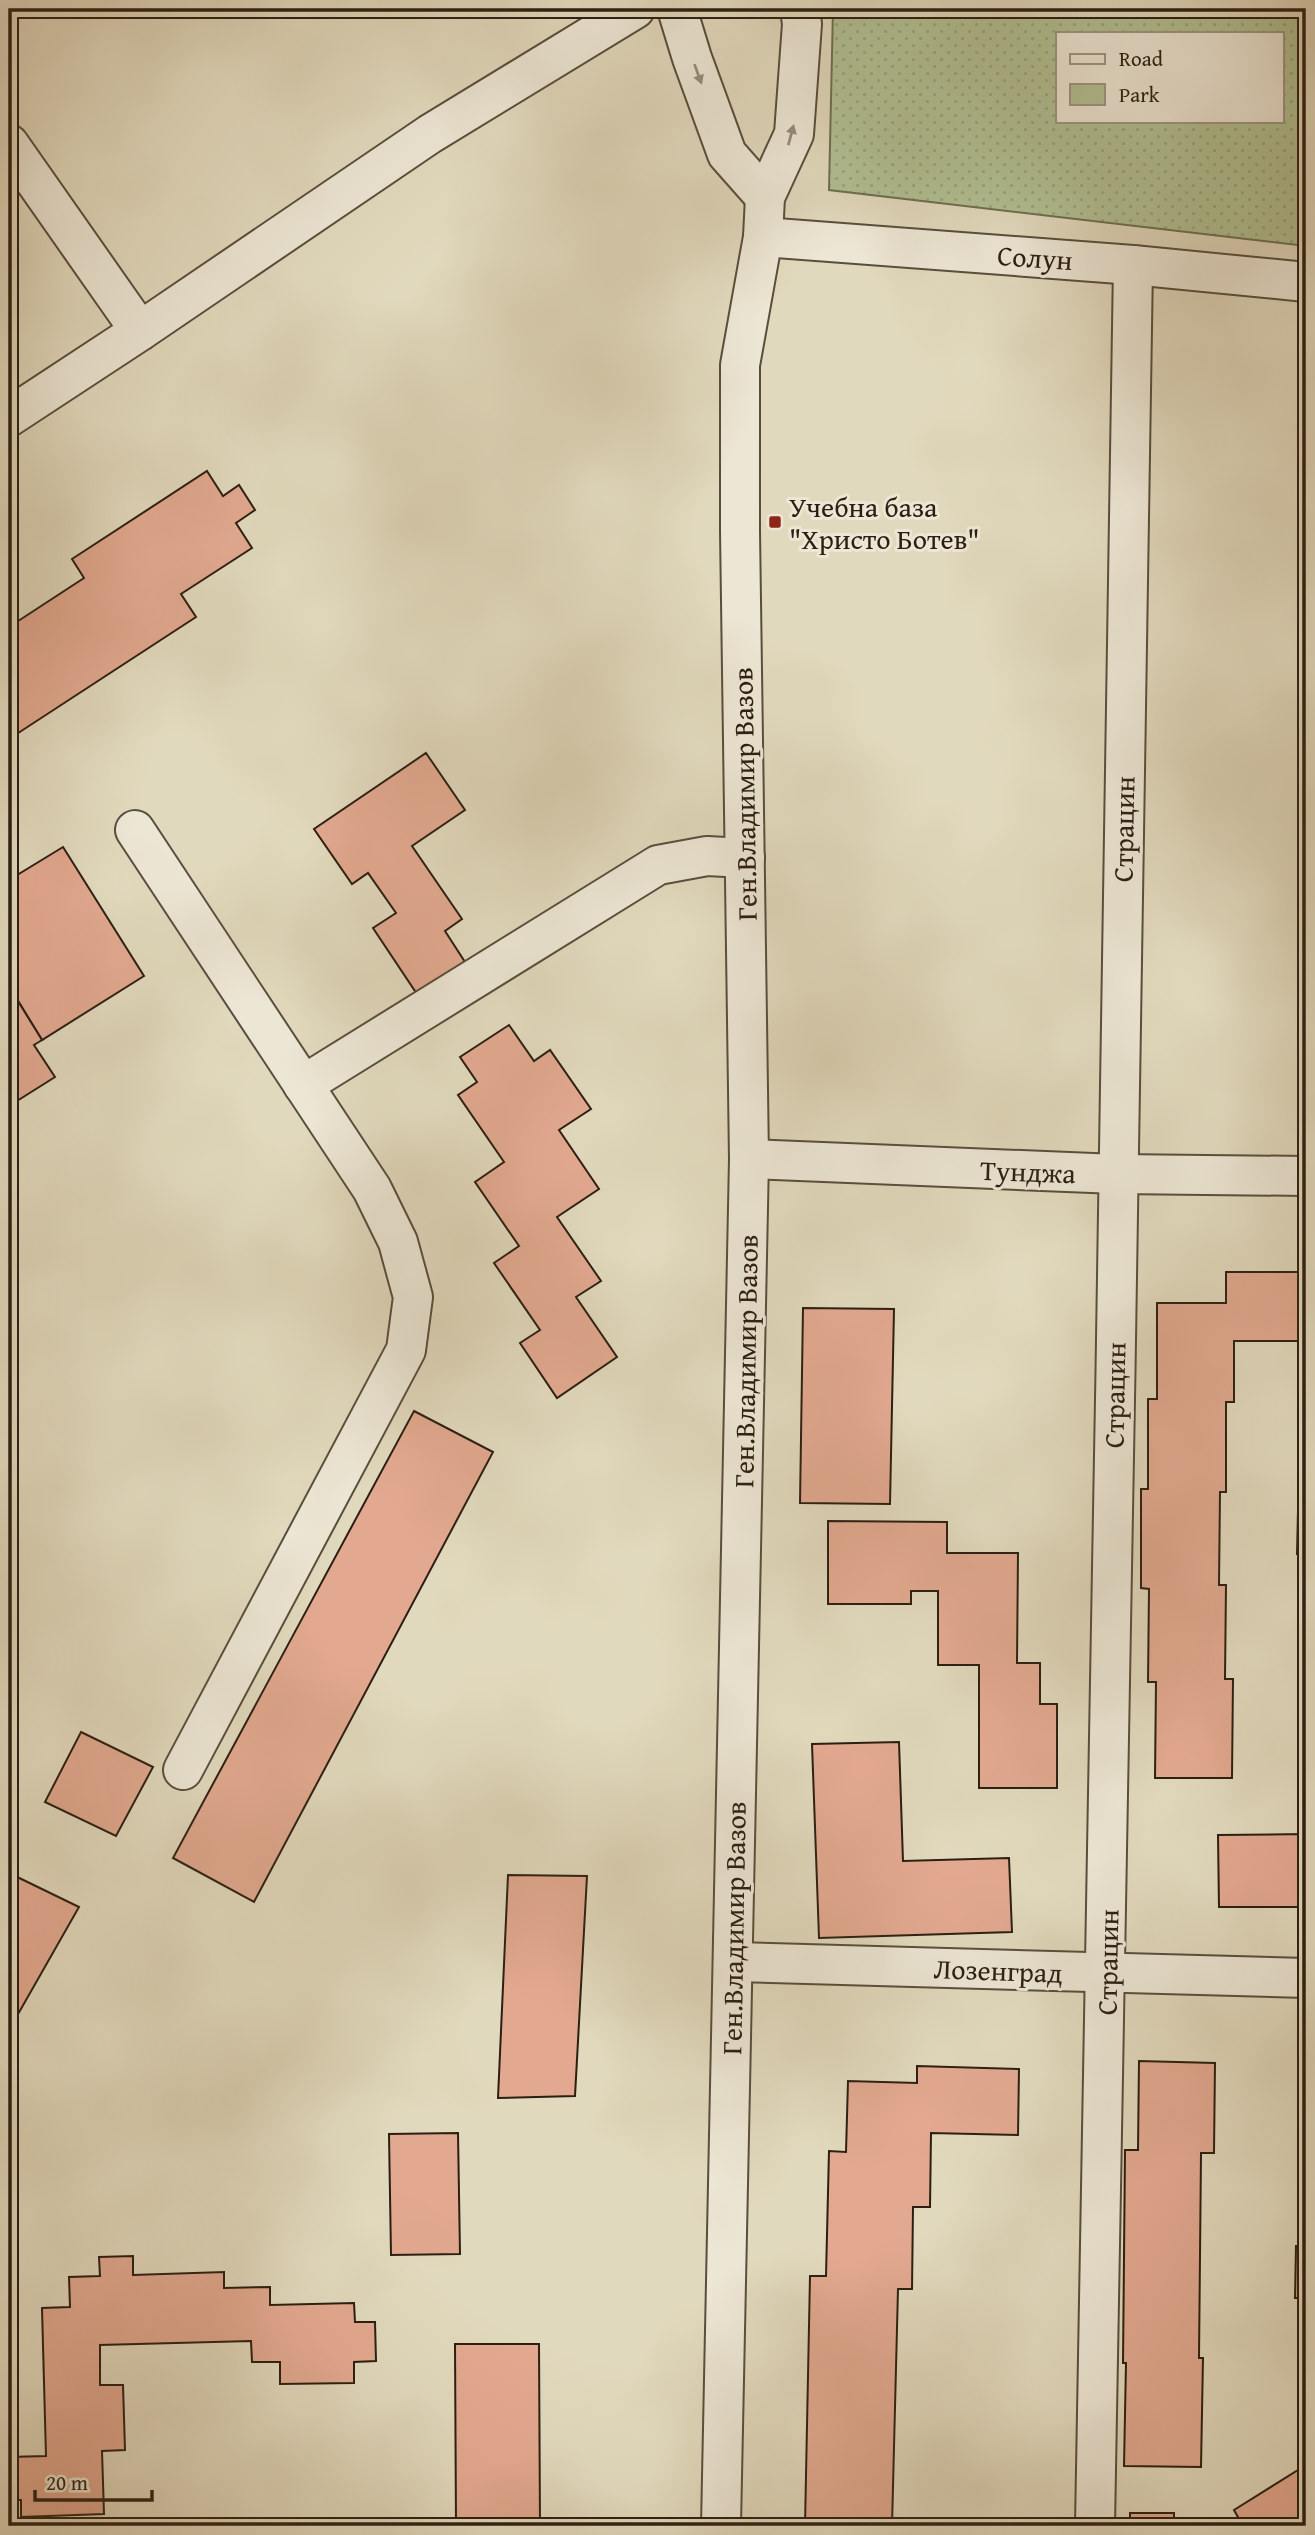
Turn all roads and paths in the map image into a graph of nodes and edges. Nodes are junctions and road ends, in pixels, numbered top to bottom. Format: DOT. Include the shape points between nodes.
graph roads {
  1 [pos="635,9"];
  2 [pos="677,9"];
  3 [pos="800,9"];
  4 [pos="9,144"];
  5 [pos="765,197"];
  6 [pos="763,237"];
  7 [pos="1133,265"];
  8 [pos="1306,282"];
  9 [pos="140,331"];
  10 [pos="9,417"];
  11 [pos="135,830"];
  12 [pos="745,858"];
  13 [pos="303,1085"];
  14 [pos="749,1160"];
  15 [pos="1117,1174"];
  16 [pos="1306,1176"];
  17 [pos="183,1770"];
  18 [pos="733,1962"];
  19 [pos="1107,1973"];
  20 [pos="1306,1979"];
  21 [pos="721,2526"];
  22 [pos="1095,2526"];
  1 -- 9 [label="street" via="430,135"];
  2 -- 5 [label="street, one-way" via="726,154"];
  5 -- 3 [label="street, Ген.Владимир Вазов, one-way" via="794,135"];
  4 -- 9 [label="street"];
  5 -- 6 [label="street, Ген.Владимир Вазов"];
  6 -- 7 [label="street, Солун"];
  6 -- 12 [label="street, Ген.Владимир Вазов" via="740,365"];
  7 -- 8 [label="street, Солун"];
  7 -- 15 [label="street, Страцин"];
  9 -- 10 [label="street"];
  11 -- 13 [label="street"];
  12 -- 13 [label="street" via="707,856 658,865"];
  12 -- 14 [label="street, Ген.Владимир Вазов"];
  13 -- 17 [label="street" via="372,1189 398,1242 413,1297 406,1350"];
  14 -- 15 [label="street, Тунджа"];
  14 -- 18 [label="street, Ген.Владимир Вазов"];
  15 -- 16 [label="street, Тунджа"];
  15 -- 19 [label="street, Страцин"];
  18 -- 19 [label="street, Лозенград"];
  18 -- 21 [label="street, Ген.Владимир Вазов"];
  19 -- 20 [label="street, Лозенград"];
  19 -- 22 [label="street, Страцин"];
}
